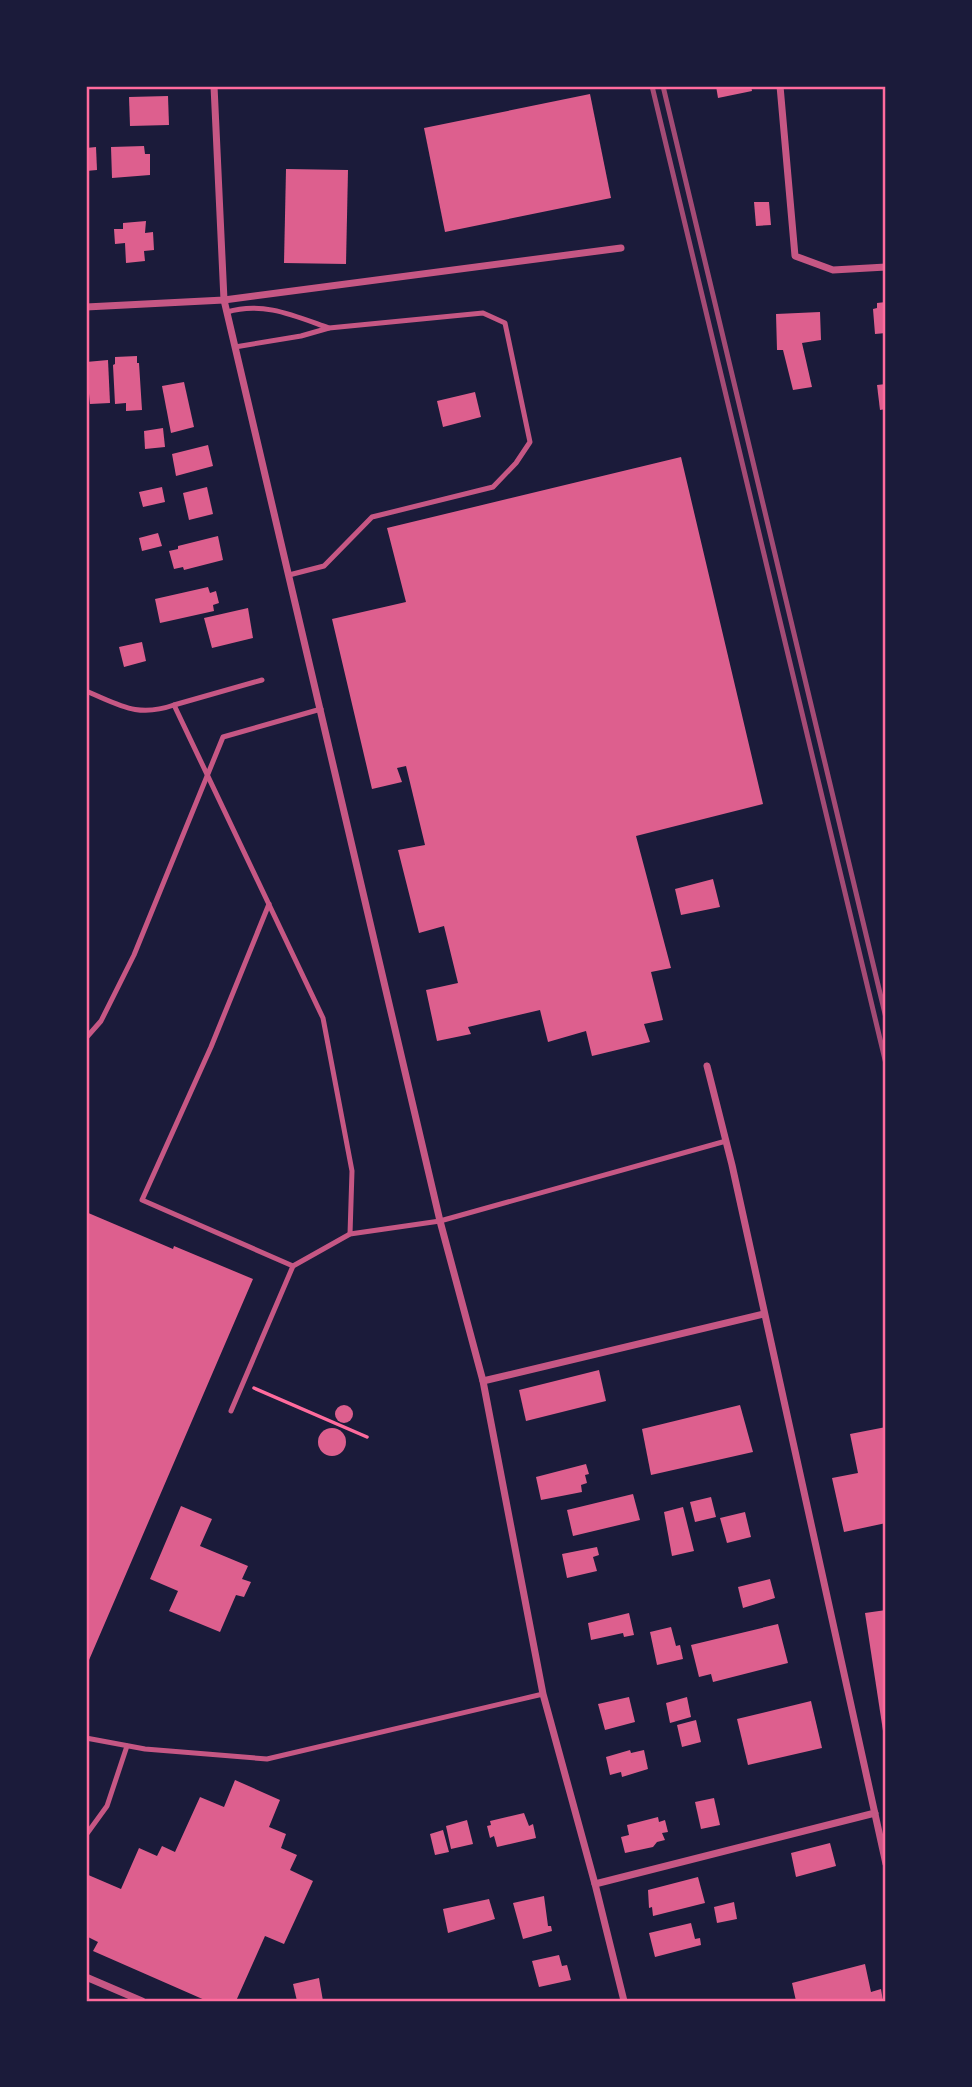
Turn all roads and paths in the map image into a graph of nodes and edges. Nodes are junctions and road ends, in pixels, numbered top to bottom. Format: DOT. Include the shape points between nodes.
graph roads {
  1 [pos="214,86"];
  2 [pos="780,86"];
  3 [pos="621,248"];
  4 [pos="886,267"];
  5 [pos="224,300"];
  6 [pos="86,307"];
  7 [pos="227,312"];
  8 [pos="329,328"];
  9 [pos="235,347"];
  10 [pos="289,575"];
  11 [pos="262,680"];
  12 [pos="86,691"];
  13 [pos="174,705"];
  14 [pos="321,709"];
  15 [pos="207,776"];
  16 [pos="269,904"];
  17 [pos="86,1038"];
  18 [pos="707,1066"];
  19 [pos="726,1141"];
  20 [pos="440,1221"];
  21 [pos="349,1234"];
  22 [pos="293,1266"];
  23 [pos="764,1314"];
  24 [pos="483,1381"];
  25 [pos="243,1383"];
  26 [pos="231,1411"];
  27 [pos="367,1437"];
  28 [pos="543,1694"];
  29 [pos="86,1738"];
  30 [pos="127,1746"];
  31 [pos="875,1814"];
  32 [pos="86,1835"];
  33 [pos="886,1864"];
  34 [pos="595,1884"];
  35 [pos="86,1977"];
  36 [pos="142,2001"];
  37 [pos="624,2001"];
  1 -- 5 [label="street"];
  2 -- 4 [label="street" via="795,256 833,270"];
  3 -- 5 [label="street"];
  5 -- 6 [label="street"];
  5 -- 7 [label="street"];
  7 -- 8 [label="lane" via="247,307 270,309"];
  7 -- 9 [label="street"];
  8 -- 9 [label="lane"];
  8 -- 10 [label="lane" via="483,313 505,323 530,442 493,487 372,517 324,566"];
  9 -- 10 [label="street"];
  10 -- 14 [label="street"];
  11 -- 13 [label="lane"];
  12 -- 13 [label="lane" via="134,711"];
  13 -- 15 [label="lane"];
  14 -- 15 [label="lane" via="223,737"];
  14 -- 20 [label="street"];
  15 -- 16 [label="lane"];
  15 -- 17 [label="lane" via="134,955 101,1021"];
  16 -- 21 [label="lane" via="323,1018 352,1171"];
  16 -- 22 [label="lane" via="142,1200"];
  18 -- 19 [label="street"];
  19 -- 20 [label="lane"];
  19 -- 23 [label="street"];
  20 -- 21 [label="lane"];
  20 -- 24 [label="street"];
  21 -- 22 [label="lane"];
  22 -- 25 [label="lane"];
  23 -- 24 [label="street"];
  23 -- 31 [label="street"];
  24 -- 28 [label="street"];
  25 -- 26 [label="lane"];
  25 -- 27 [label="path"];
  28 -- 30 [label="lane" via="267,1759"];
  28 -- 34 [label="street"];
  29 -- 30 [label="lane"];
  30 -- 32 [label="lane" via="107,1806"];
  31 -- 33 [label="street"];
  31 -- 34 [label="street"];
  34 -- 37 [label="street"];
  35 -- 36 [label="street"];
}
